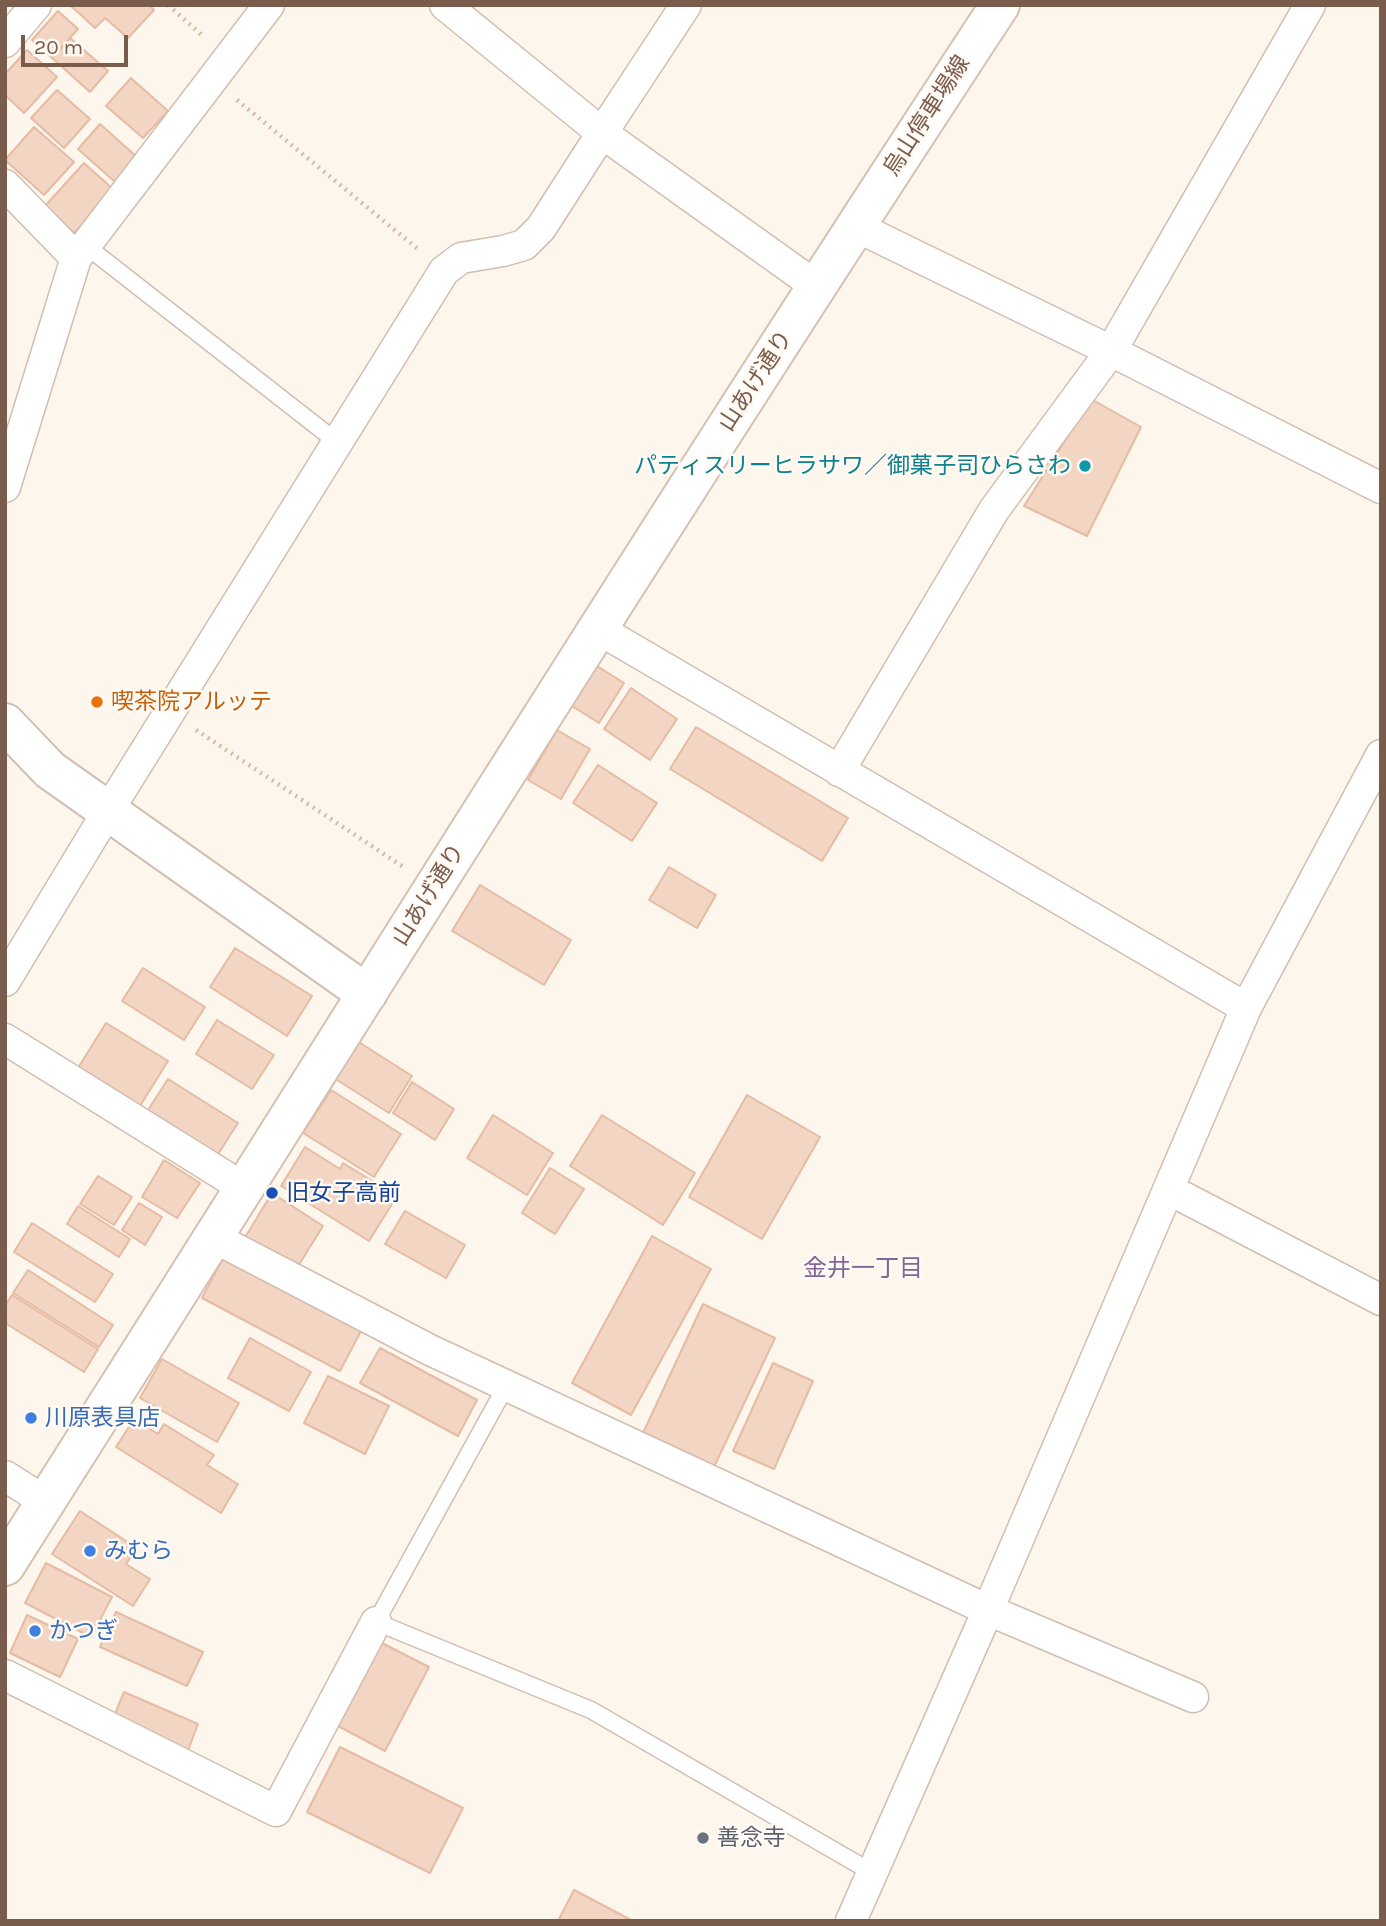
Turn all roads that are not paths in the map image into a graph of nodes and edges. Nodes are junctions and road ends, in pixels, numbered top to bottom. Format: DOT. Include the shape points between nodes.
graph roads {
  1 [pos="36,5"];
  2 [pos="269,5"];
  3 [pos="446,5"];
  4 [pos="686,5"];
  5 [pos="1000,5"];
  6 [pos="1310,5"];
  7 [pos="5,42"];
  8 [pos="601,133"];
  9 [pos="5,186"];
  10 [pos="855,226"];
  11 [pos="80,251"];
  12 [pos="816,286"];
  13 [pos="1111,351"];
  14 [pos="337,442"];
  15 [pos="5,487"];
  16 [pos="1381,488"];
  17 [pos="597,629"];
  18 [pos="5,723"];
  19 [pos="1381,755"];
  20 [pos="839,771"];
  21 [pos="108,811"];
  22 [pos="5,981"];
  23 [pos="367,994"];
  24 [pos="1246,1008"];
  25 [pos="5,1039"];
  26 [pos="244,1188"];
  27 [pos="1170,1190"];
  28 [pos="213,1237"];
  29 [pos="1381,1300"];
  30 [pos="506,1386"];
  31 [pos="5,1476"];
  32 [pos="46,1502"];
  33 [pos="5,1566"];
  34 [pos="988,1610"];
  35 [pos="376,1622"];
  36 [pos="5,1675"];
  37 [pos="1193,1698"];
  38 [pos="873,1873"];
  39 [pos="851,1921"];
  1 -- 7 [label="street"];
  2 -- 11 [label="street"];
  3 -- 8 [label="street"];
  4 -- 8 [label="street"];
  5 -- 10 [label="main road, 烏山停車場線"];
  6 -- 13 [label="street"];
  8 -- 12 [label="street"];
  8 -- 14 [label="street" via="541,228 524,245 461,258 444,271"];
  9 -- 11 [label="street"];
  10 -- 12 [label="main road, 山あげ通り"];
  10 -- 13 [label="street"];
  11 -- 14 [label="lane"];
  11 -- 15 [label="street"];
  12 -- 17 [label="main road, 山あげ通り"];
  13 -- 16 [label="street"];
  13 -- 20 [label="street" via="994,510"];
  14 -- 21 [label="street"];
  17 -- 20 [label="street"];
  17 -- 23 [label="main road, 山あげ通り"];
  18 -- 21 [label="main road" via="50,770"];
  19 -- 24 [label="street"];
  20 -- 24 [label="street"];
  21 -- 22 [label="street"];
  21 -- 23 [label="main road"];
  23 -- 26 [label="main road, 山あげ通り"];
  24 -- 27 [label="street"];
  25 -- 26 [label="street"];
  26 -- 28 [label="main road, 山あげ通り"];
  27 -- 29 [label="street"];
  27 -- 34 [label="street"];
  28 -- 30 [label="street"];
  28 -- 32 [label="main road, 山あげ通り"];
  30 -- 34 [label="street"];
  30 -- 35 [label="lane"];
  31 -- 32 [label="street"];
  32 -- 33 [label="main road, 山あげ通り"];
  34 -- 37 [label="street"];
  34 -- 38 [label="street"];
  35 -- 36 [label="street" via="276,1811"];
  35 -- 38 [label="lane" via="591,1710"];
  38 -- 39 [label="street"];
}
